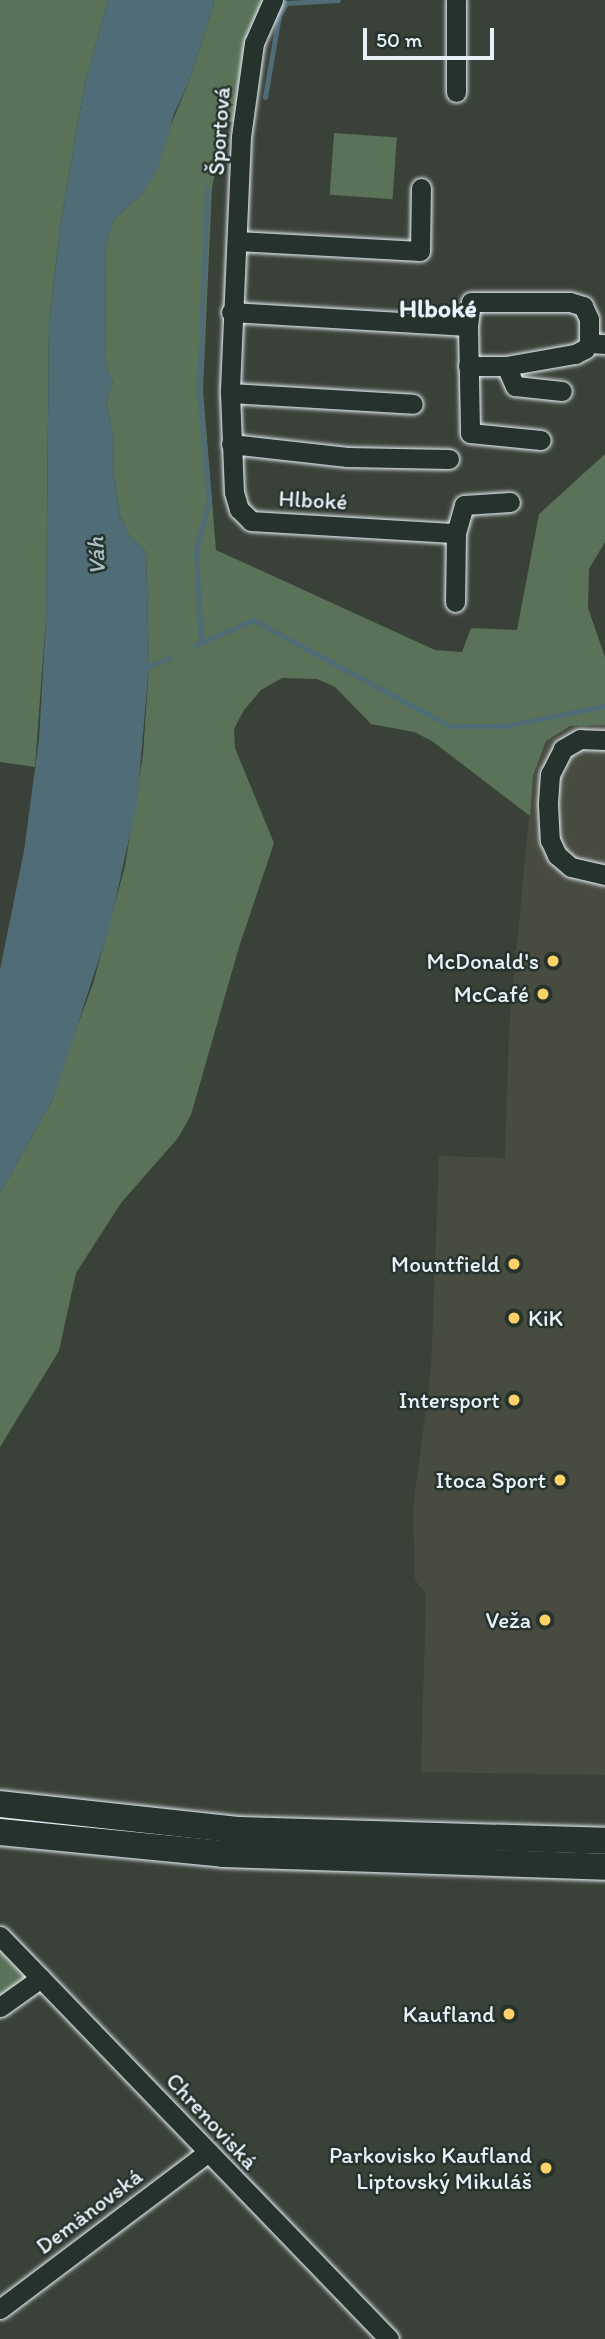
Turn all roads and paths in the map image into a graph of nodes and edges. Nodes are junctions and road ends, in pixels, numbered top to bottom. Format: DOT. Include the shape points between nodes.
graph roads {
  1 [pos="273,0"];
  2 [pos="456,0"];
  3 [pos="456,92"];
  4 [pos="421,188"];
  5 [pos="237,241"];
  6 [pos="233,270"];
  7 [pos="231,312"];
  8 [pos="468,326"];
  9 [pos="597,343"];
  10 [pos="468,366"];
  11 [pos="506,366"];
  12 [pos="562,391"];
  13 [pos="230,393"];
  14 [pos="413,404"];
  15 [pos="541,440"];
  16 [pos="231,444"];
  17 [pos="449,459"];
  18 [pos="510,502"];
  19 [pos="456,533"];
  20 [pos="455,602"];
  21 [pos="605,740"];
  22 [pos="605,875"];
  23 [pos="0,1804"];
  24 [pos="0,1832"];
  25 [pos="602,1839"];
  26 [pos="605,1867"];
  27 [pos="0,1936"];
  28 [pos="41,1978"];
  29 [pos="0,2007"];
  30 [pos="208,2152"];
  31 [pos="0,2309"];
  32 [pos="389,2339"];
  1 -- 5 [label="street, Športová" via="261,22 248,71"];
  2 -- 3 [label="street"];
  4 -- 5 [label="street" via="420,251"];
  5 -- 6 [label="street, Športová"];
  6 -- 7 [label="street, Hlboké"];
  7 -- 8 [label="street"];
  7 -- 13 [label="street, Hlboké"];
  8 -- 9 [label="street" via="471,302 570,302 583,306"];
  8 -- 10 [label="street"];
  9 -- 11 [label="street" via="575,354"];
  10 -- 11 [label="street"];
  10 -- 15 [label="street" via="470,433"];
  11 -- 12 [label="street" via="515,386"];
  13 -- 14 [label="street"];
  13 -- 16 [label="street, Hlboké"];
  16 -- 17 [label="street, Hlboké" via="347,457"];
  16 -- 19 [label="street, Hlboké" via="234,492 239,509 251,522"];
  18 -- 19 [label="street" via="464,505"];
  19 -- 20 [label="street"];
  21 -- 22 [label="street" via="580,739 563,748 550,774 548,805 557,855 572,867"];
  23 -- 25 [label="main road" via="239,1830"];
  24 -- 26 [label="main road" via="223,1854"];
  27 -- 28 [label="street, Chrenoviská"];
  28 -- 29 [label="street"];
  28 -- 30 [label="street, Chrenoviská"];
  30 -- 31 [label="street, Demänovská"];
  30 -- 32 [label="street, Chrenoviská"];
}
